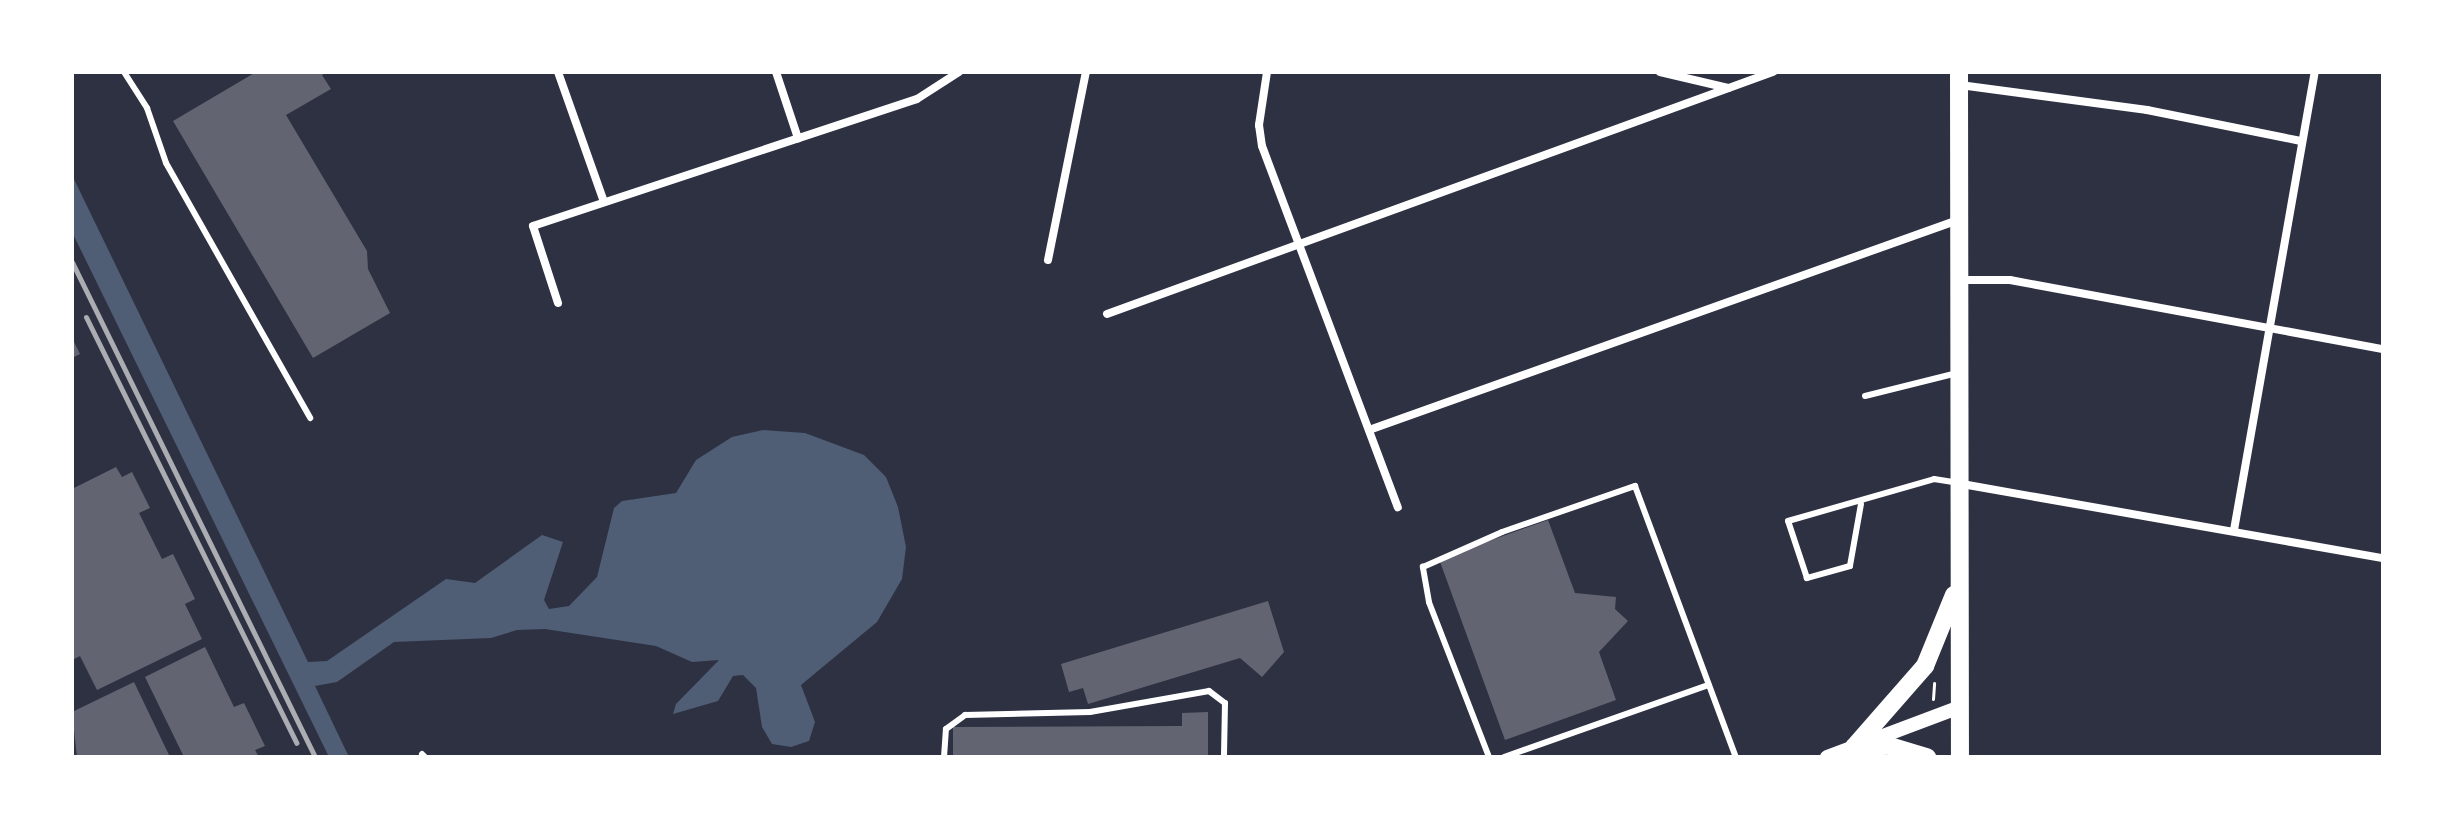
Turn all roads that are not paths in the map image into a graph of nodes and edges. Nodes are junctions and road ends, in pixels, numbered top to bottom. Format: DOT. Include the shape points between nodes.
graph roads {
  1 [pos="124,72"];
  2 [pos="558,72"];
  3 [pos="776,72"];
  4 [pos="959,72"];
  5 [pos="1086,72"];
  6 [pos="1267,72"];
  7 [pos="1660,72"];
  8 [pos="1773,72"];
  9 [pos="2315,72"];
  10 [pos="1959,78"];
  11 [pos="1728,88"];
  12 [pos="798,138"];
  13 [pos="2301,141"];
  14 [pos="604,202"];
  15 [pos="1959,220"];
  16 [pos="1298,244"];
  17 [pos="1048,260"];
  18 [pos="1960,280"];
  19 [pos="558,303"];
  20 [pos="1107,314"];
  21 [pos="2266,328"];
  22 [pos="2383,349"];
  23 [pos="1961,372"];
  24 [pos="1865,396"];
  25 [pos="310,418"];
  26 [pos="1369,430"];
  27 [pos="1962,484"];
  28 [pos="1861,504"];
  29 [pos="1398,507"];
  30 [pos="2234,530"];
  31 [pos="2383,558"];
  32 [pos="1961,575"];
  33 [pos="1709,685"];
  34 [pos="1960,707"];
  35 [pos="1852,751"];
  36 [pos="944,757"];
  37 [pos="1224,757"];
  38 [pos="1489,757"];
  39 [pos="1504,757"];
  40 [pos="1736,757"];
  41 [pos="1827,757"];
  42 [pos="1927,757"];
  43 [pos="1960,757"];
  1 -- 25 [label="lane" via="147,108 166,163"];
  2 -- 14 [label="street"];
  3 -- 12 [label="street"];
  4 -- 12 [label="street" via="917,99"];
  5 -- 17 [label="street"];
  6 -- 16 [label="street" via="1259,137"];
  7 -- 11 [label="street"];
  8 -- 11 [label="street"];
  9 -- 13 [label="street"];
  10 -- 13 [label="street"];
  10 -- 15 [label="main road"];
  11 -- 16 [label="street"];
  12 -- 14 [label="street"];
  13 -- 21 [label="street"];
  14 -- 19 [label="street" via="533,226"];
  15 -- 18 [label="main road"];
  15 -- 26 [label="street"];
  16 -- 20 [label="street"];
  16 -- 26 [label="street"];
  18 -- 21 [label="street" via="2010,280"];
  18 -- 23 [label="main road"];
  21 -- 22 [label="street"];
  21 -- 30 [label="street"];
  23 -- 24 [label="lane" via="1927,385"];
  23 -- 27 [label="main road"];
  26 -- 29 [label="street"];
  27 -- 28 [label="lane" via="1934,479"];
  27 -- 30 [label="street"];
  27 -- 32 [label="main road"];
  28 -- 28 [label="lane" via="1829,507 1788,521 1807,578 1850,566"];
  30 -- 31 [label="street"];
  32 -- 34 [label="main road"];
  32 -- 35 [label="main road" via="1925,666"];
  33 -- 38 [label="lane" via="1635,486 1502,532 1423,567 1429,602"];
  33 -- 39 [label="lane"];
  33 -- 40 [label="lane"];
  34 -- 35 [label="street"];
  34 -- 43 [label="main road"];
  35 -- 41 [label="street"];
  35 -- 42 [label="main road" via="1890,746"];
  36 -- 37 [label="lane" via="946,729 965,715 1090,712 1209,691 1225,703"];
}
